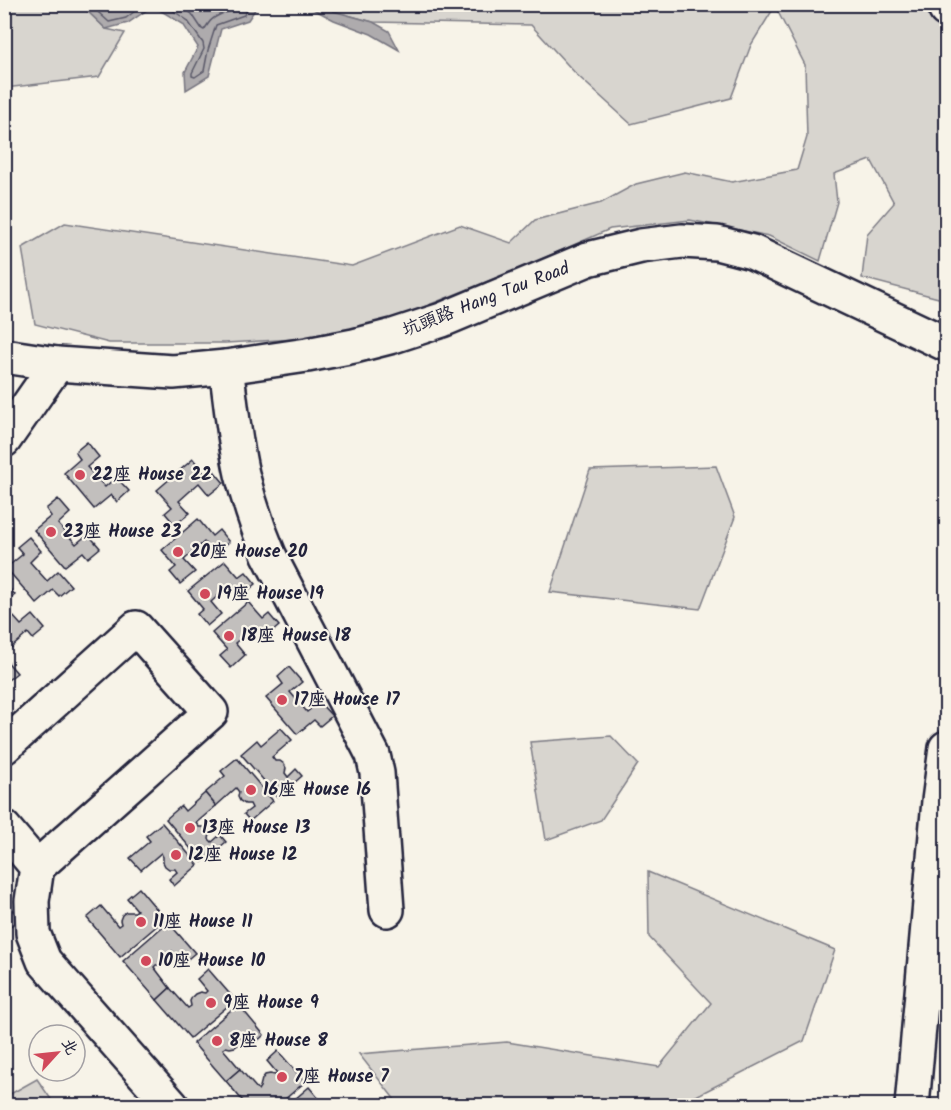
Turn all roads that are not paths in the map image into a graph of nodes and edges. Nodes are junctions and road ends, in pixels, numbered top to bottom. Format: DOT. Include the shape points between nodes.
graph roads {
  1 [pos="943,4"];
  2 [pos="946,10"];
  3 [pos="946,344"];
  4 [pos="4,356"];
  5 [pos="57,364"];
  6 [pos="226,367"];
  7 [pos="4,440"];
  8 [pos="4,747"];
  9 [pos="946,748"];
  10 [pos="4,828"];
  11 [pos="37,867"];
  12 [pos="387,910"];
  13 [pos="172,1106"];
  14 [pos="912,1106"];
  1 -- 2 [label="street"];
  3 -- 6 [label="street, 坑頭路 Hang Tau Road" via="752,252 717,243 682,241 588,259 442,320 393,336"];
  4 -- 5 [label="street, 坑頭路 Hang Tau Road"];
  5 -- 6 [label="street, 坑頭路 Hang Tau Road" via="173,372"];
  5 -- 7 [label="street"];
  6 -- 12 [label="street" via="242,474 256,524 268,555 373,755"];
  8 -- 11 [label="street" via="136,628 211,712"];
  9 -- 14 [label="street"];
  10 -- 11 [label="street"];
  11 -- 13 [label="street" via="33,933 44,961"];
}
